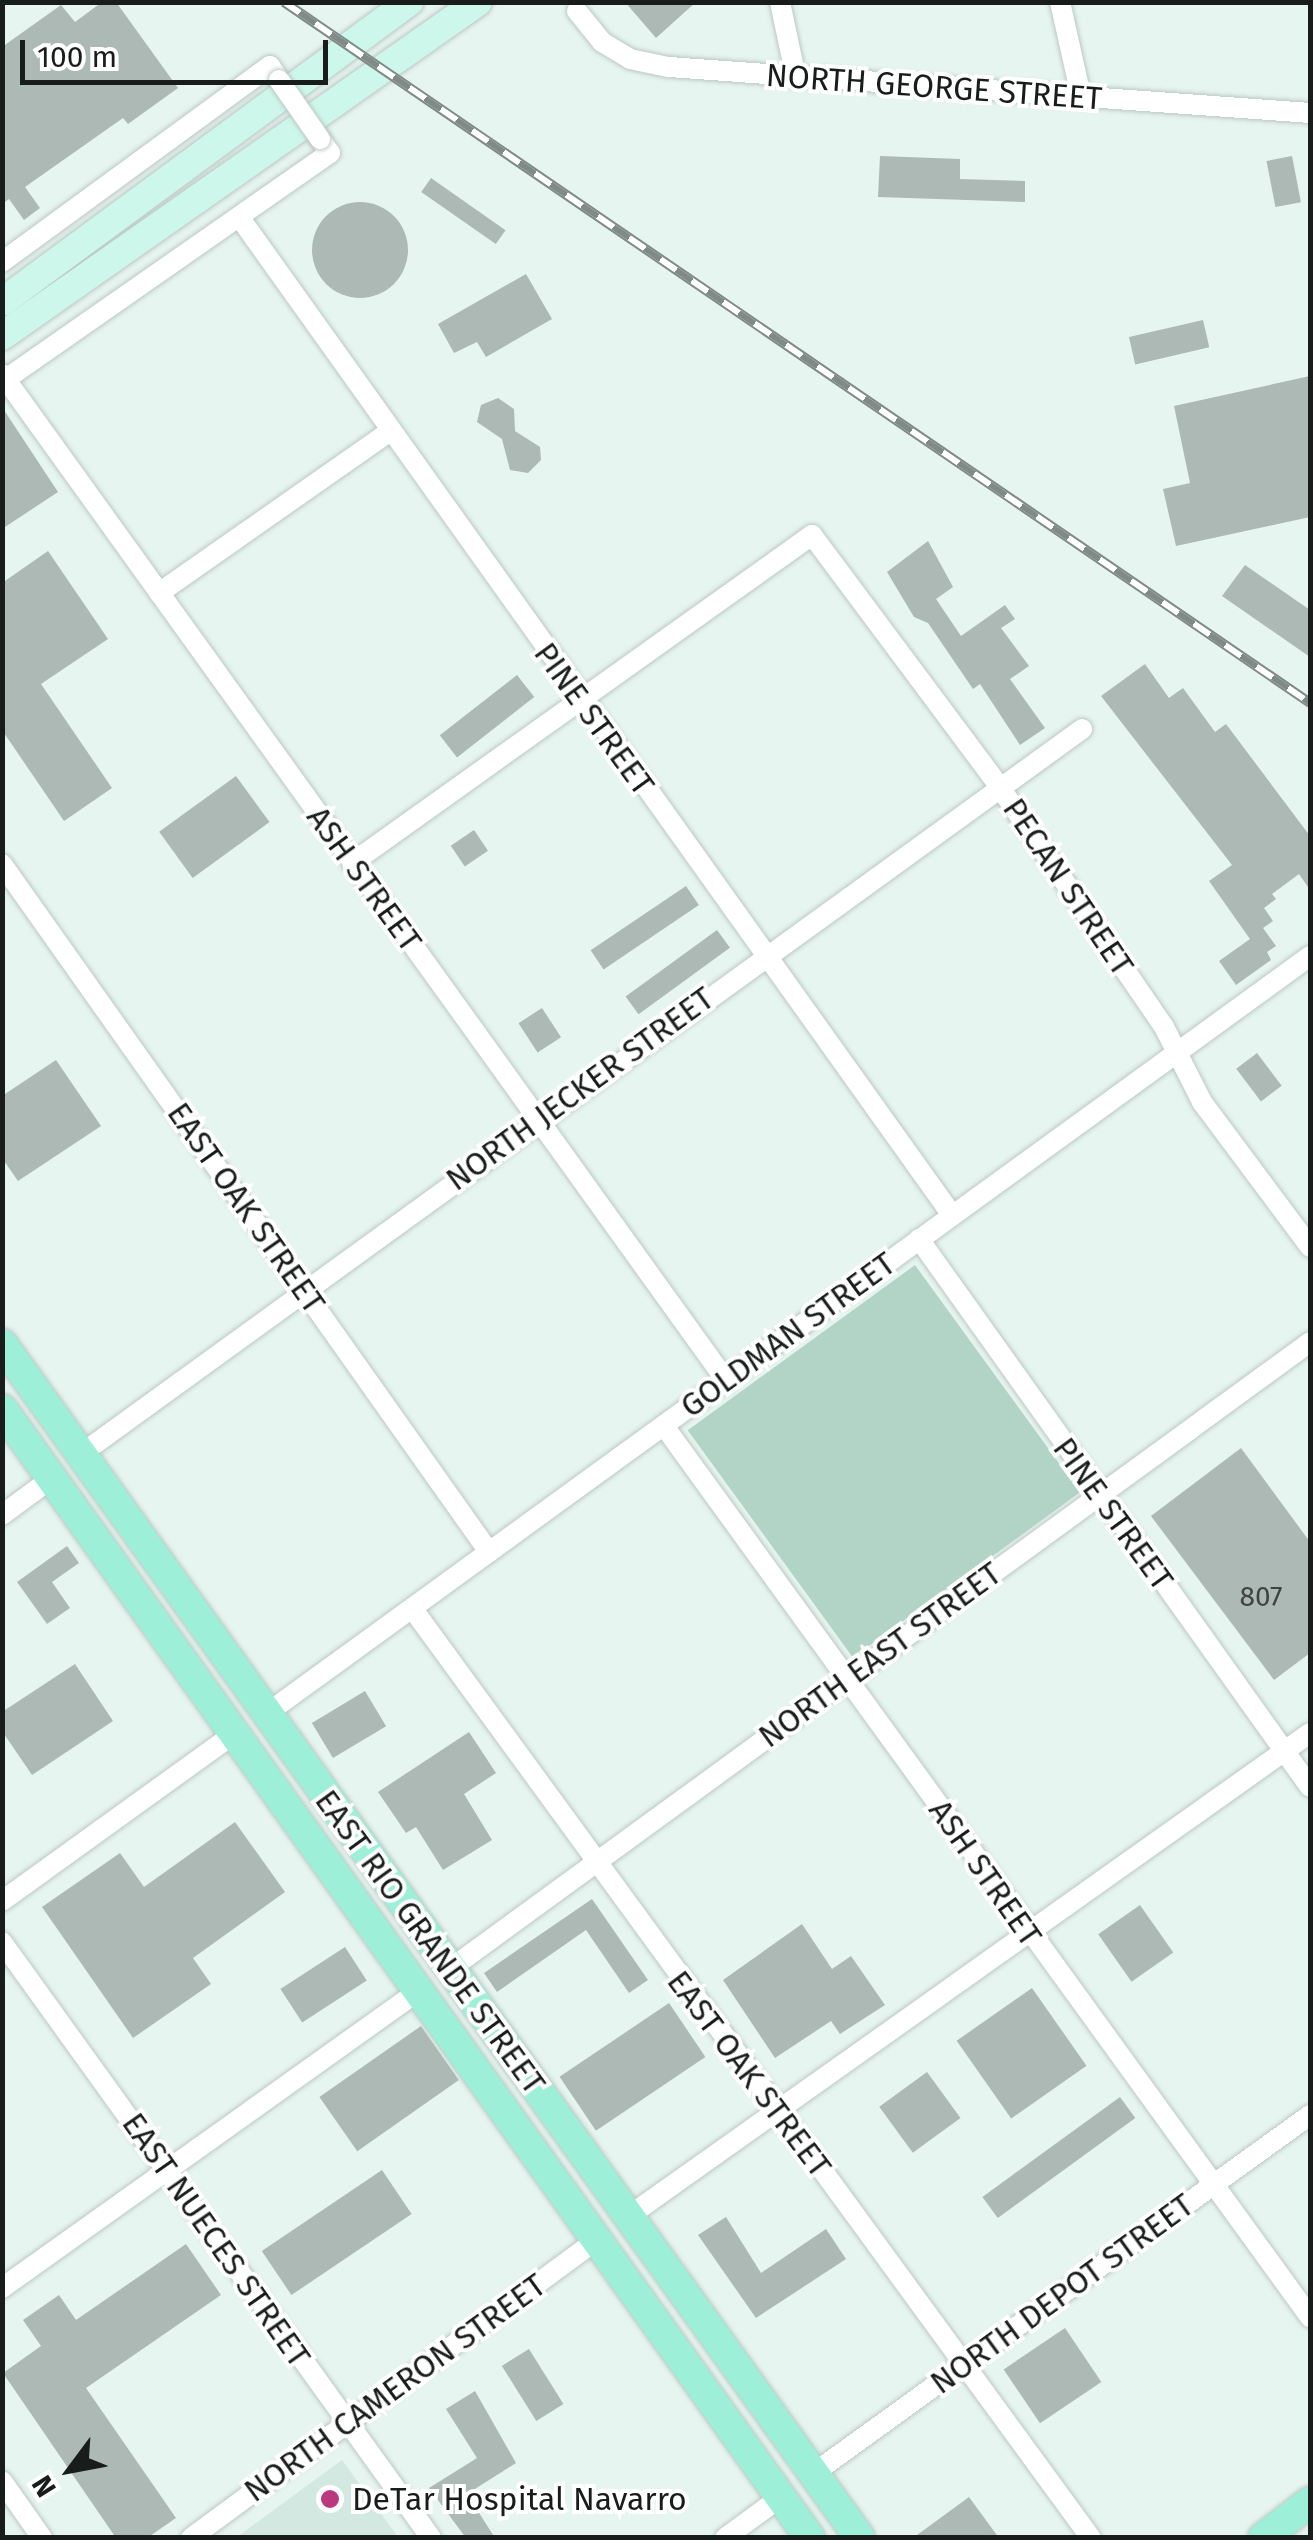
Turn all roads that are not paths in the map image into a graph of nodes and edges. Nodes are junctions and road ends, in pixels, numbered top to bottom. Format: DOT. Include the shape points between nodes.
graph roads {
  1 [pos="409,2"];
  2 [pos="478,2"];
  3 [pos="780,2"];
  4 [pos="1060,2"];
  5 [pos="577,11"];
  6 [pos="796,78"];
  7 [pos="1081,96"];
  8 [pos="1310,113"];
  9 [pos="240,218"];
  10 [pos="2,262"];
  11 [pos="2,302"];
  12 [pos="2,336"];
  13 [pos="4,376"];
  14 [pos="389,432"];
  15 [pos="159,593"];
  16 [pos="580,700"];
  17 [pos="1082,729"];
  18 [pos="1000,786"];
  19 [pos="352,862"];
  20 [pos="2,864"];
  21 [pos="764,956"];
  22 [pos="1310,956"];
  23 [pos="1174,1052"];
  24 [pos="537,1120"];
  25 [pos="952,1216"];
  26 [pos="918,1239"];
  27 [pos="1310,1247"];
  28 [pos="304,1289"];
  29 [pos="1310,1342"];
  30 [pos="2,1344"];
  31 [pos="728,1382"];
  32 [pos="2,1410"];
  33 [pos="664,1426"];
  34 [pos="81,1454"];
  35 [pos="52,1478"];
  36 [pos="1100,1496"];
  37 [pos="2,1515"];
  38 [pos="488,1552"];
  39 [pos="412,1608"];
  40 [pos="185,1664"];
  41 [pos="847,1678"];
  42 [pos="266,1714"];
  43 [pos="235,1733"];
  44 [pos="1310,1733"];
  45 [pos="1285,1752"];
  46 [pos="318,1786"];
  47 [pos="1310,1787"];
  48 [pos="592,1863"];
  49 [pos="2,1901"];
  50 [pos="1030,1938"];
  51 [pos="2,1942"];
  52 [pos="450,1969"];
  53 [pos="420,1990"];
  54 [pos="780,2113"];
  55 [pos="1310,2115"];
  56 [pos="167,2168"];
  57 [pos="1215,2184"];
  58 [pos="628,2216"];
  59 [pos="598,2239"];
  60 [pos="2,2288"];
  61 [pos="1310,2316"];
  62 [pos="962,2366"];
  63 [pos="348,2426"];
  64 [pos="814,2473"];
  65 [pos="2,2481"];
  66 [pos="782,2496"];
  67 [pos="1310,2502"];
  68 [pos="42,2538"];
  69 [pos="192,2538"];
  70 [pos="431,2538"];
  71 [pos="725,2538"];
  72 [pos="810,2538"];
  73 [pos="860,2538"];
  74 [pos="1091,2538"];
  75 [pos="1263,2538"];
  1 -- 11 [label="main road"];
  2 -- 12 [label="main road"];
  3 -- 6 [label="street"];
  4 -- 7 [label="street"];
  5 -- 6 [label="street, NORTH GEORGE STREET" via="602,42 630,59"];
  6 -- 7 [label="street, NORTH GEORGE STREET"];
  7 -- 8 [label="street, NORTH GEORGE STREET"];
  9 -- 10 [label="street, bridge" via="330,153 270,66"];
  9 -- 13 [label="street"];
  9 -- 14 [label="street, PINE STREET"];
  13 -- 15 [label="street, ASH STREET"];
  14 -- 15 [label="street"];
  14 -- 16 [label="street, PINE STREET"];
  15 -- 19 [label="street, ASH STREET"];
  16 -- 18 [label="street, PECAN STREET" via="812,534"];
  16 -- 19 [label="street"];
  16 -- 21 [label="street, PINE STREET"];
  17 -- 18 [label="street, NORTH JECKER STREET"];
  18 -- 21 [label="street, NORTH JECKER STREET"];
  18 -- 23 [label="street, PECAN STREET"];
  19 -- 24 [label="street, ASH STREET"];
  20 -- 28 [label="street, EAST OAK STREET"];
  21 -- 24 [label="street, NORTH JECKER STREET"];
  21 -- 25 [label="street, PINE STREET"];
  22 -- 23 [label="street, GOLDMAN STREET"];
  23 -- 25 [label="street, GOLDMAN STREET"];
  23 -- 27 [label="street, PECAN STREET" via="1202,1102"];
  24 -- 28 [label="street, NORTH JECKER STREET"];
  24 -- 31 [label="street, ASH STREET"];
  25 -- 26 [label="street, GOLDMAN STREET"];
  26 -- 31 [label="street, GOLDMAN STREET"];
  26 -- 36 [label="street, PINE STREET"];
  28 -- 34 [label="street, NORTH JECKER STREET"];
  28 -- 38 [label="street, EAST OAK STREET"];
  29 -- 36 [label="street, NORTH EAST STREET"];
  30 -- 34 [label="main road, EAST RIO GRANDE STREET"];
  31 -- 33 [label="street, GOLDMAN STREET"];
  32 -- 35 [label="main road, EAST RIO GRANDE STREET"];
  33 -- 38 [label="street, GOLDMAN STREET"];
  33 -- 41 [label="street, ASH STREET"];
  34 -- 42 [label="main road, EAST RIO GRANDE STREET"];
  35 -- 37 [label="street"];
  35 -- 40 [label="main road, EAST RIO GRANDE STREET"];
  36 -- 41 [label="street, NORTH EAST STREET"];
  36 -- 45 [label="street, PINE STREET"];
  38 -- 39 [label="street, GOLDMAN STREET"];
  39 -- 42 [label="street, GOLDMAN STREET"];
  39 -- 48 [label="street, EAST OAK STREET"];
  40 -- 42 [label="main road" via="215,1672 244,1711"];
  40 -- 43 [label="main road, EAST RIO GRANDE STREET"];
  41 -- 48 [label="street, NORTH EAST STREET"];
  41 -- 50 [label="street, ASH STREET"];
  42 -- 46 [label="main road, EAST RIO GRANDE STREET"];
  43 -- 46 [label="main road" via="254,1736 294,1780"];
  43 -- 49 [label="street"];
  43 -- 53 [label="main road, EAST RIO GRANDE STREET"];
  44 -- 45 [label="street"];
  45 -- 47 [label="street, PINE STREET"];
  45 -- 50 [label="street"];
  46 -- 52 [label="main road, EAST RIO GRANDE STREET"];
  48 -- 52 [label="street, NORTH EAST STREET"];
  48 -- 54 [label="street, EAST OAK STREET"];
  50 -- 54 [label="street"];
  50 -- 57 [label="street, ASH STREET"];
  51 -- 56 [label="street, EAST NUECES STREET"];
  52 -- 58 [label="main road, EAST RIO GRANDE STREET"];
  53 -- 56 [label="street"];
  53 -- 59 [label="main road, EAST RIO GRANDE STREET"];
  54 -- 58 [label="street"];
  54 -- 62 [label="street, EAST OAK STREET"];
  55 -- 57 [label="street, NORTH DEPOT STREET"];
  56 -- 60 [label="street"];
  56 -- 63 [label="street, EAST NUECES STREET"];
  57 -- 61 [label="street, ASH STREET"];
  57 -- 62 [label="street, NORTH DEPOT STREET"];
  58 -- 64 [label="main road, EAST RIO GRANDE STREET"];
  59 -- 63 [label="street, NORTH CAMERON STREET"];
  59 -- 66 [label="main road, EAST RIO GRANDE STREET"];
  62 -- 64 [label="street, NORTH DEPOT STREET"];
  62 -- 74 [label="street, EAST OAK STREET"];
  63 -- 69 [label="street, NORTH CAMERON STREET"];
  63 -- 70 [label="street, EAST NUECES STREET"];
  64 -- 73 [label="main road, EAST RIO GRANDE STREET"];
  65 -- 68 [label="street"];
  66 -- 71 [label="street"];
  66 -- 72 [label="main road, EAST RIO GRANDE STREET"];
  67 -- 75 [label="main road"];
}
